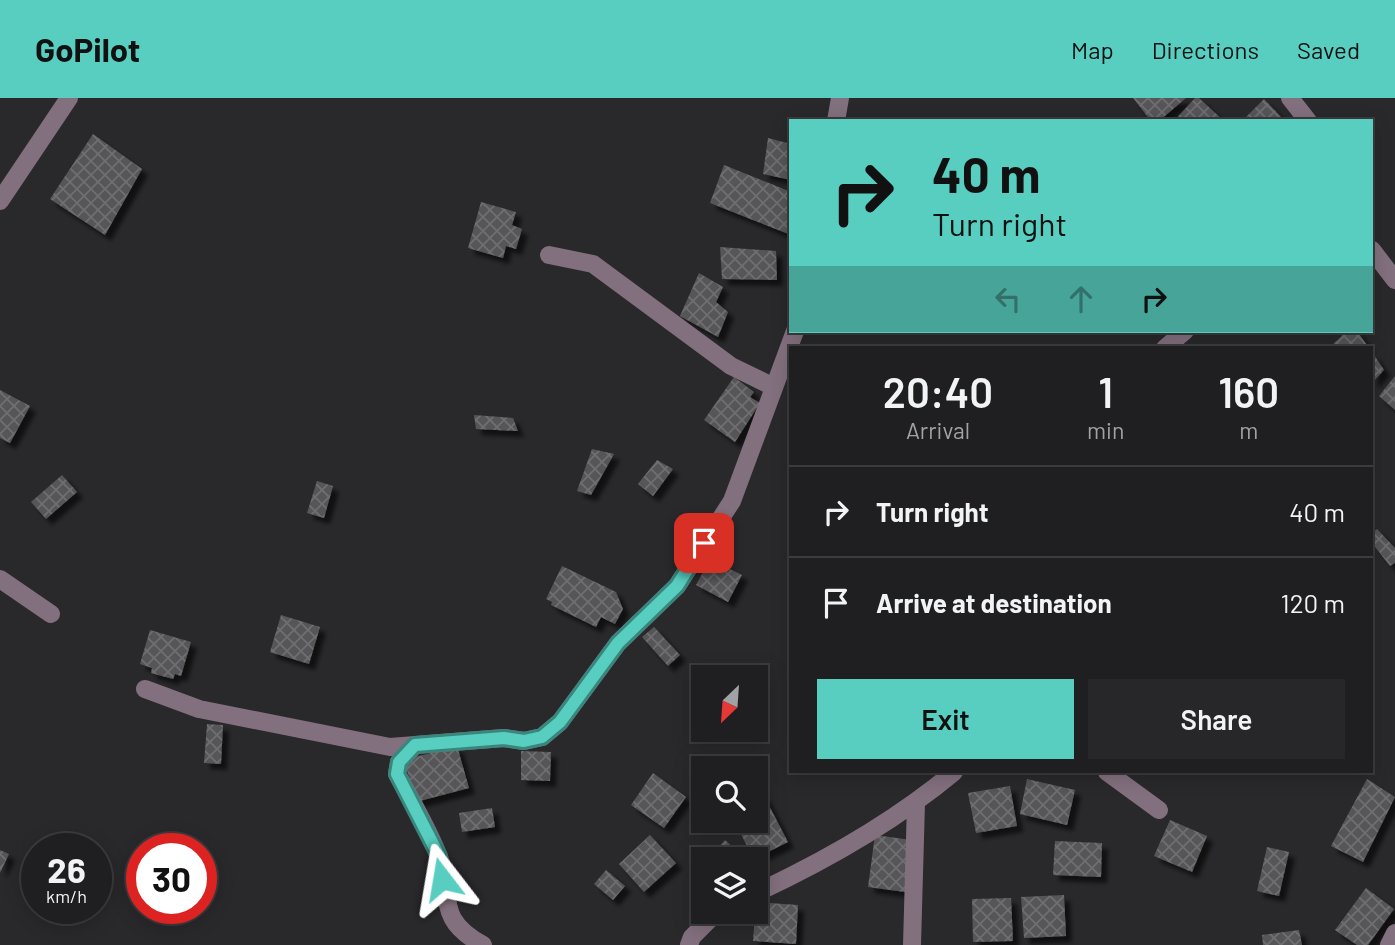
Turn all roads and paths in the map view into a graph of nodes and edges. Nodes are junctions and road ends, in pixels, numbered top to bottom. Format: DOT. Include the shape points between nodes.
graph roads {
  1 [pos="69,98"];
  2 [pos="840,98"];
  3 [pos="1290,98"];
  4 [pos="836,119"];
  5 [pos="1306,119"];
  6 [pos="0,201"];
  7 [pos="1373,251"];
  8 [pos="549,256"];
  9 [pos="1395,280"];
  10 [pos="1183,333"];
  11 [pos="1167,346"];
  12 [pos="789,347"];
  13 [pos="774,387"];
  14 [pos="0,579"];
  15 [pos="51,614"];
  16 [pos="145,689"];
  17 [pos="415,745"];
  18 [pos="953,773"];
  19 [pos="1108,773"];
  20 [pos="916,803"];
  21 [pos="1159,810"];
  22 [pos="768,887"];
  23 [pos="453,922"];
  24 [pos="706,924"];
  25 [pos="1395,933"];
  26 [pos="459,945"];
  27 [pos="483,945"];
  28 [pos="688,945"];
  29 [pos="912,945"];
  30 [pos="1389,945"];
  1 -- 6 [label="street"];
  2 -- 4 [label="street"];
  3 -- 5 [label="street"];
  7 -- 9 [label="street"];
  8 -- 13 [label="street" via="593,264 730,366"];
  10 -- 11 [label="street"];
  12 -- 13 [label="street"];
  13 -- 17 [label="street" via="732,501 677,586 618,643 560,722 542,737 524,741 504,738"];
  14 -- 15 [label="street"];
  16 -- 17 [label="street" via="240,719 390,747"];
  17 -- 23 [label="street" via="399,762 397,774 439,856"];
  18 -- 20 [label="street"];
  19 -- 21 [label="street"];
  20 -- 22 [label="street" via="816,865"];
  20 -- 29 [label="street"];
  23 -- 26 [label="street"];
  23 -- 27 [label="street"];
  24 -- 28 [label="street"];
  25 -- 30 [label="street"];
}
